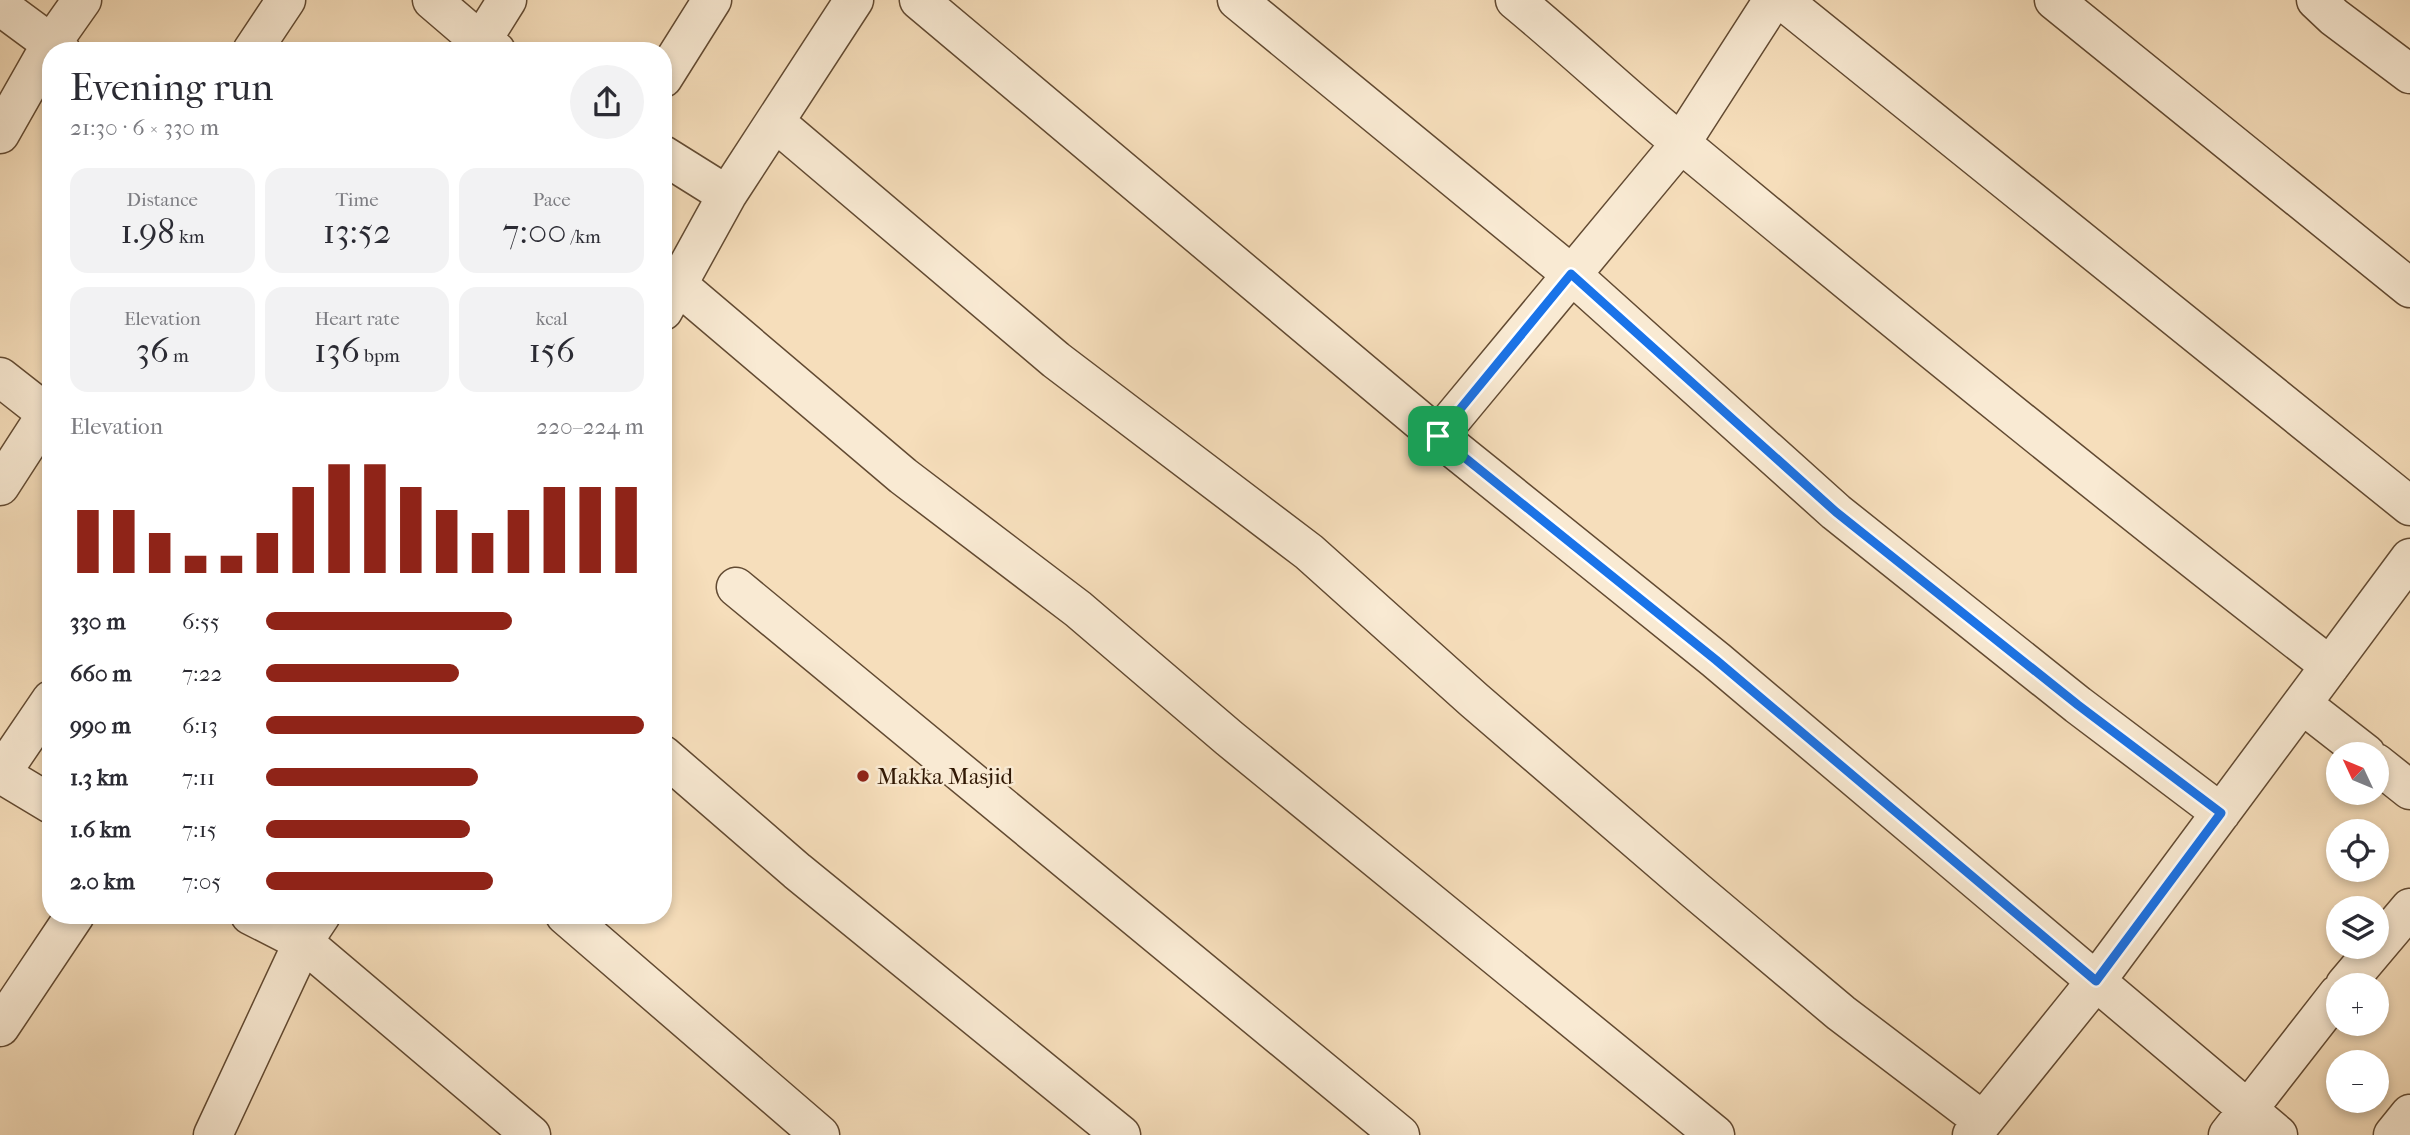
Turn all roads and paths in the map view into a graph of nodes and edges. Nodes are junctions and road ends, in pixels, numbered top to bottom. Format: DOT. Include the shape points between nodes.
graph roads {
  1 [pos="82,0"];
  2 [pos="285,0"];
  3 [pos="432,0"];
  4 [pos="507,0"];
  5 [pos="712,0"];
  6 [pos="854,0"];
  7 [pos="919,0"];
  8 [pos="1237,0"];
  9 [pos="1515,0"];
  10 [pos="1773,0"];
  11 [pos="1782,0"];
  12 [pos="2054,0"];
  13 [pos="2316,0"];
  14 [pos="0,6"];
  15 [pos="49,42"];
  16 [pos="59,42"];
  17 [pos="258,42"];
  18 [pos="478,42"];
  19 [pos="487,42"];
  20 [pos="672,64"];
  21 [pos="42,69"];
  22 [pos="2410,74"];
  23 [pos="775,122"];
  24 [pos="0,134"];
  25 [pos="1681,143"];
  26 [pos="672,161"];
  27 [pos="727,195"];
  28 [pos="1571,274"];
  29 [pos="2410,289"];
  30 [pos="672,296"];
  31 [pos="672,299"];
  32 [pos="0,377"];
  33 [pos="42,406"];
  34 [pos="42,424"];
  35 [pos="1438,436"];
  36 [pos="0,486"];
  37 [pos="2410,506"];
  38 [pos="2403,584"];
  39 [pos="736,587"];
  40 [pos="2330,666"];
  41 [pos="2302,704"];
  42 [pos="42,713"];
  43 [pos="2350,742"];
  44 [pos="672,763"];
  45 [pos="2389,773"];
  46 [pos="1,774"];
  47 [pos="2410,790"];
  48 [pos="42,799"];
  49 [pos="2221,813"];
  50 [pos="2410,908"];
  51 [pos="69,924"];
  52 [pos="290,924"];
  53 [pos="575,924"];
  54 [pos="312,929"];
  55 [pos="2355,973"];
  56 [pos="2096,981"];
  57 [pos="2326,1009"];
  58 [pos="0,1027"];
  59 [pos="2410,1114"];
  60 [pos="2238,1122"];
  61 [pos="1977,1128"];
  62 [pos="223,1131"];
  63 [pos="531,1135"];
  64 [pos="820,1135"];
  65 [pos="1121,1135"];
  66 [pos="1400,1135"];
  67 [pos="1715,1135"];
  68 [pos="2278,1135"];
  69 [pos="2393,1135"];
  1 -- 16 [label="street"];
  2 -- 17 [label="street"];
  3 -- 18 [label="street"];
  4 -- 19 [label="street"];
  5 -- 20 [label="street"];
  6 -- 23 [label="street"];
  7 -- 35 [label="street"];
  8 -- 28 [label="street"];
  9 -- 25 [label="street"];
  10 -- 25 [label="street"];
  11 -- 37 [label="street"];
  12 -- 29 [label="street"];
  13 -- 22 [label="street"];
  14 -- 15 [label="street"];
  21 -- 24 [label="street"];
  23 -- 27 [label="street"];
  23 -- 61 [label="street" via="1056,360 1308,552 1474,700"];
  25 -- 28 [label="street"];
  25 -- 40 [label="street" via="2146,523"];
  26 -- 27 [label="street"];
  27 -- 30 [label="street"];
  28 -- 35 [label="street"];
  28 -- 49 [label="street" via="1836,512"];
  31 -- 67 [label="street" via="1078,609"];
  32 -- 33 [label="street"];
  34 -- 36 [label="street"];
  35 -- 56 [label="street" via="1716,660"];
  38 -- 40 [label="street"];
  39 -- 66 [label="street"];
  40 -- 41 [label="street"];
  41 -- 43 [label="street"];
  41 -- 49 [label="street"];
  42 -- 46 [label="street"];
  44 -- 65 [label="street" via="797,871"];
  45 -- 47 [label="street"];
  46 -- 48 [label="street"];
  49 -- 56 [label="street"];
  50 -- 55 [label="street"];
  51 -- 58 [label="street"];
  52 -- 54 [label="street"];
  53 -- 64 [label="street"];
  54 -- 62 [label="street"];
  54 -- 63 [label="street"];
  56 -- 60 [label="street"];
  56 -- 61 [label="street"];
  57 -- 60 [label="street"];
  59 -- 69 [label="street"];
  60 -- 68 [label="street"];
}
